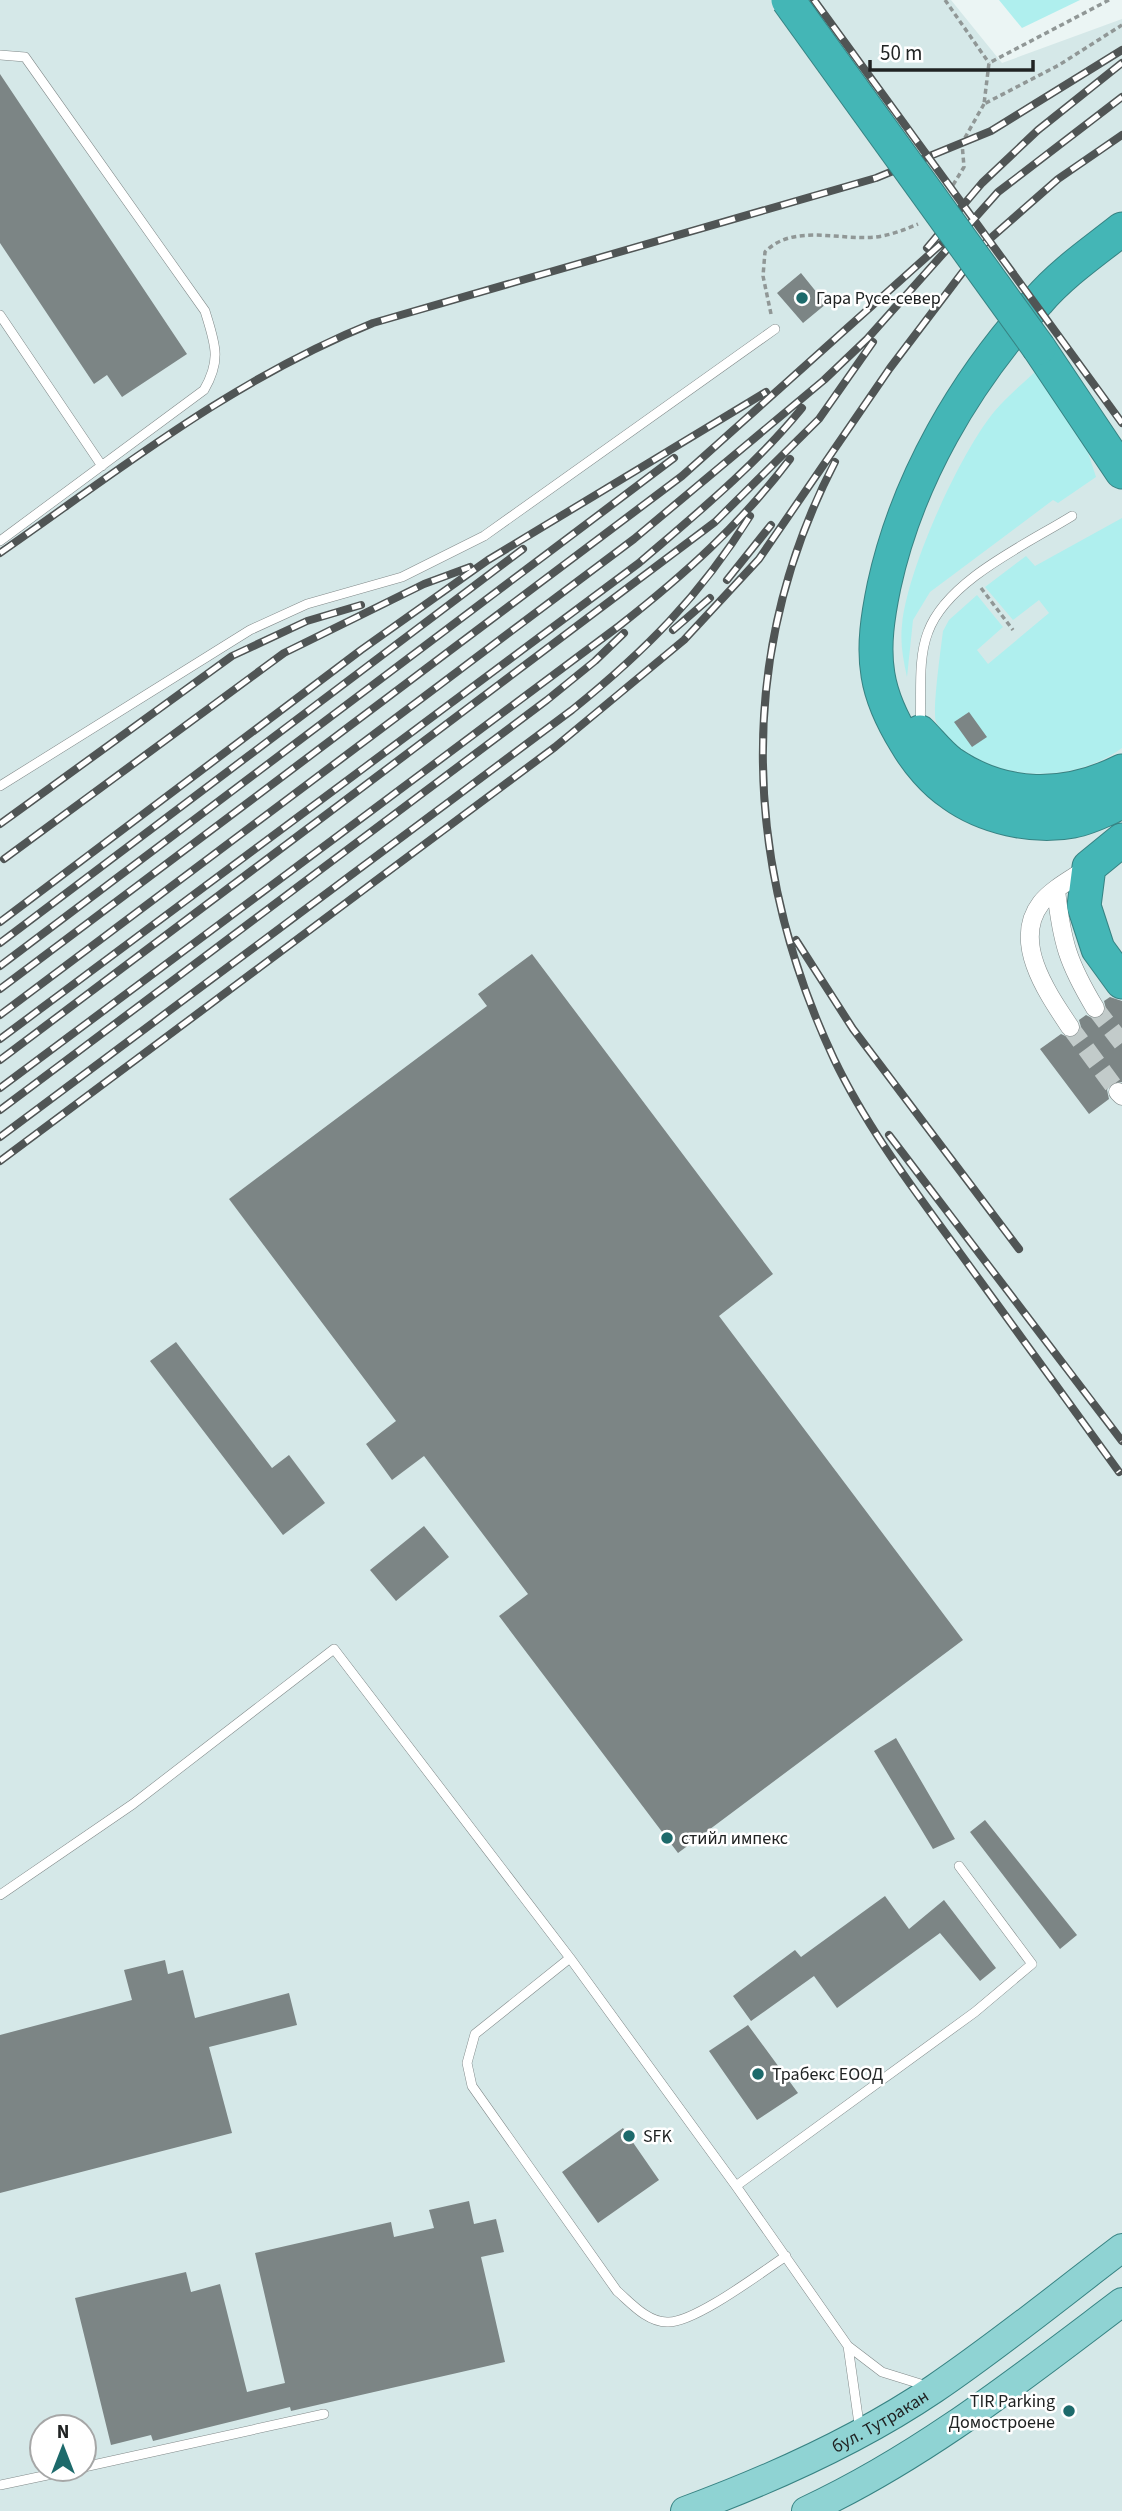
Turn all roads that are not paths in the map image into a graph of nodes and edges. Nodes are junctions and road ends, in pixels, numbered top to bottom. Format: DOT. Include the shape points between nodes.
graph roads {
  1 [pos="788,0"];
  2 [pos="0,55"];
  3 [pos="1122,229"];
  4 [pos="1122,254"];
  5 [pos="1063,276"];
  6 [pos="0,315"];
  7 [pos="775,330"];
  8 [pos="102,466"];
  9 [pos="1122,472"];
  10 [pos="1072,516"];
  11 [pos="0,541"];
  12 [pos="885,579"];
  13 [pos="920,731"];
  14 [pos="1122,771"];
  15 [pos="0,786"];
  16 [pos="1122,802"];
  17 [pos="1122,840"];
  18 [pos="1089,866"];
  19 [pos="1055,890"];
  20 [pos="1122,982"];
  21 [pos="1095,1008"];
  22 [pos="1070,1027"];
  23 [pos="959,1866"];
  24 [pos="0,1895"];
  25 [pos="570,1958"];
  26 [pos="736,2186"];
  27 [pos="1122,2248"];
  28 [pos="786,2256"];
  29 [pos="1122,2302"];
  30 [pos="848,2346"];
  31 [pos="934,2389"];
  32 [pos="324,2414"];
  33 [pos="860,2433"];
  34 [pos="98,2464"];
  35 [pos="28,2480"];
  36 [pos="0,2486"];
  37 [pos="685,2511"];
  38 [pos="806,2511"];
  1 -- 9 [label="highway, bridge" via="1039,348"];
  2 -- 8 [label="lane" via="25,57 205,311 216,348 215,370 204,390"];
  3 -- 5 [label="highway"];
  4 -- 5 [label="highway"];
  5 -- 12 [label="highway" via="1037,301 949,421 901,516"];
  6 -- 8 [label="lane"];
  7 -- 15 [label="lane" via="484,536 402,577 307,604 250,630"];
  8 -- 11 [label="lane"];
  10 -- 13 [label="lane" via="973,578 944,602 928,632"];
  12 -- 13 [label="highway" via="889,659 899,694"];
  12 -- 16 [label="highway" via="876,645 883,696 912,753 944,788 965,804 993,815 1035,822 1072,821"];
  13 -- 14 [label="highway" via="950,763 996,786 1032,793 1063,792 1094,785"];
  17 -- 18 [label="highway"];
  18 -- 19 [label="street"];
  18 -- 20 [label="highway" via="1084,906 1098,949"];
  19 -- 21 [label="street" via="1071,968"];
  19 -- 22 [label="street" via="1032,920 1031,939 1034,964 1046,992"];
  23 -- 26 [label="lane" via="1032,1964 975,2012"];
  24 -- 25 [label="lane" via="134,1804 334,1649"];
  25 -- 26 [label="lane"];
  25 -- 28 [label="lane" via="475,2034 467,2063 472,2086 617,2291 648,2317 667,2323 687,2319"];
  26 -- 28 [label="lane"];
  27 -- 31 [label="main road, бул. Тутракан"];
  28 -- 30 [label="lane"];
  29 -- 38 [label="main road" via="948,2432 883,2473"];
  30 -- 31 [label="lane" via="882,2372"];
  30 -- 33 [label="lane"];
  31 -- 33 [label="main road, бул. Тутракан"];
  32 -- 34 [label="lane"];
  33 -- 37 [label="main road, бул. Тутракан" via="779,2474"];
  35 -- 36 [label="lane"];
}
